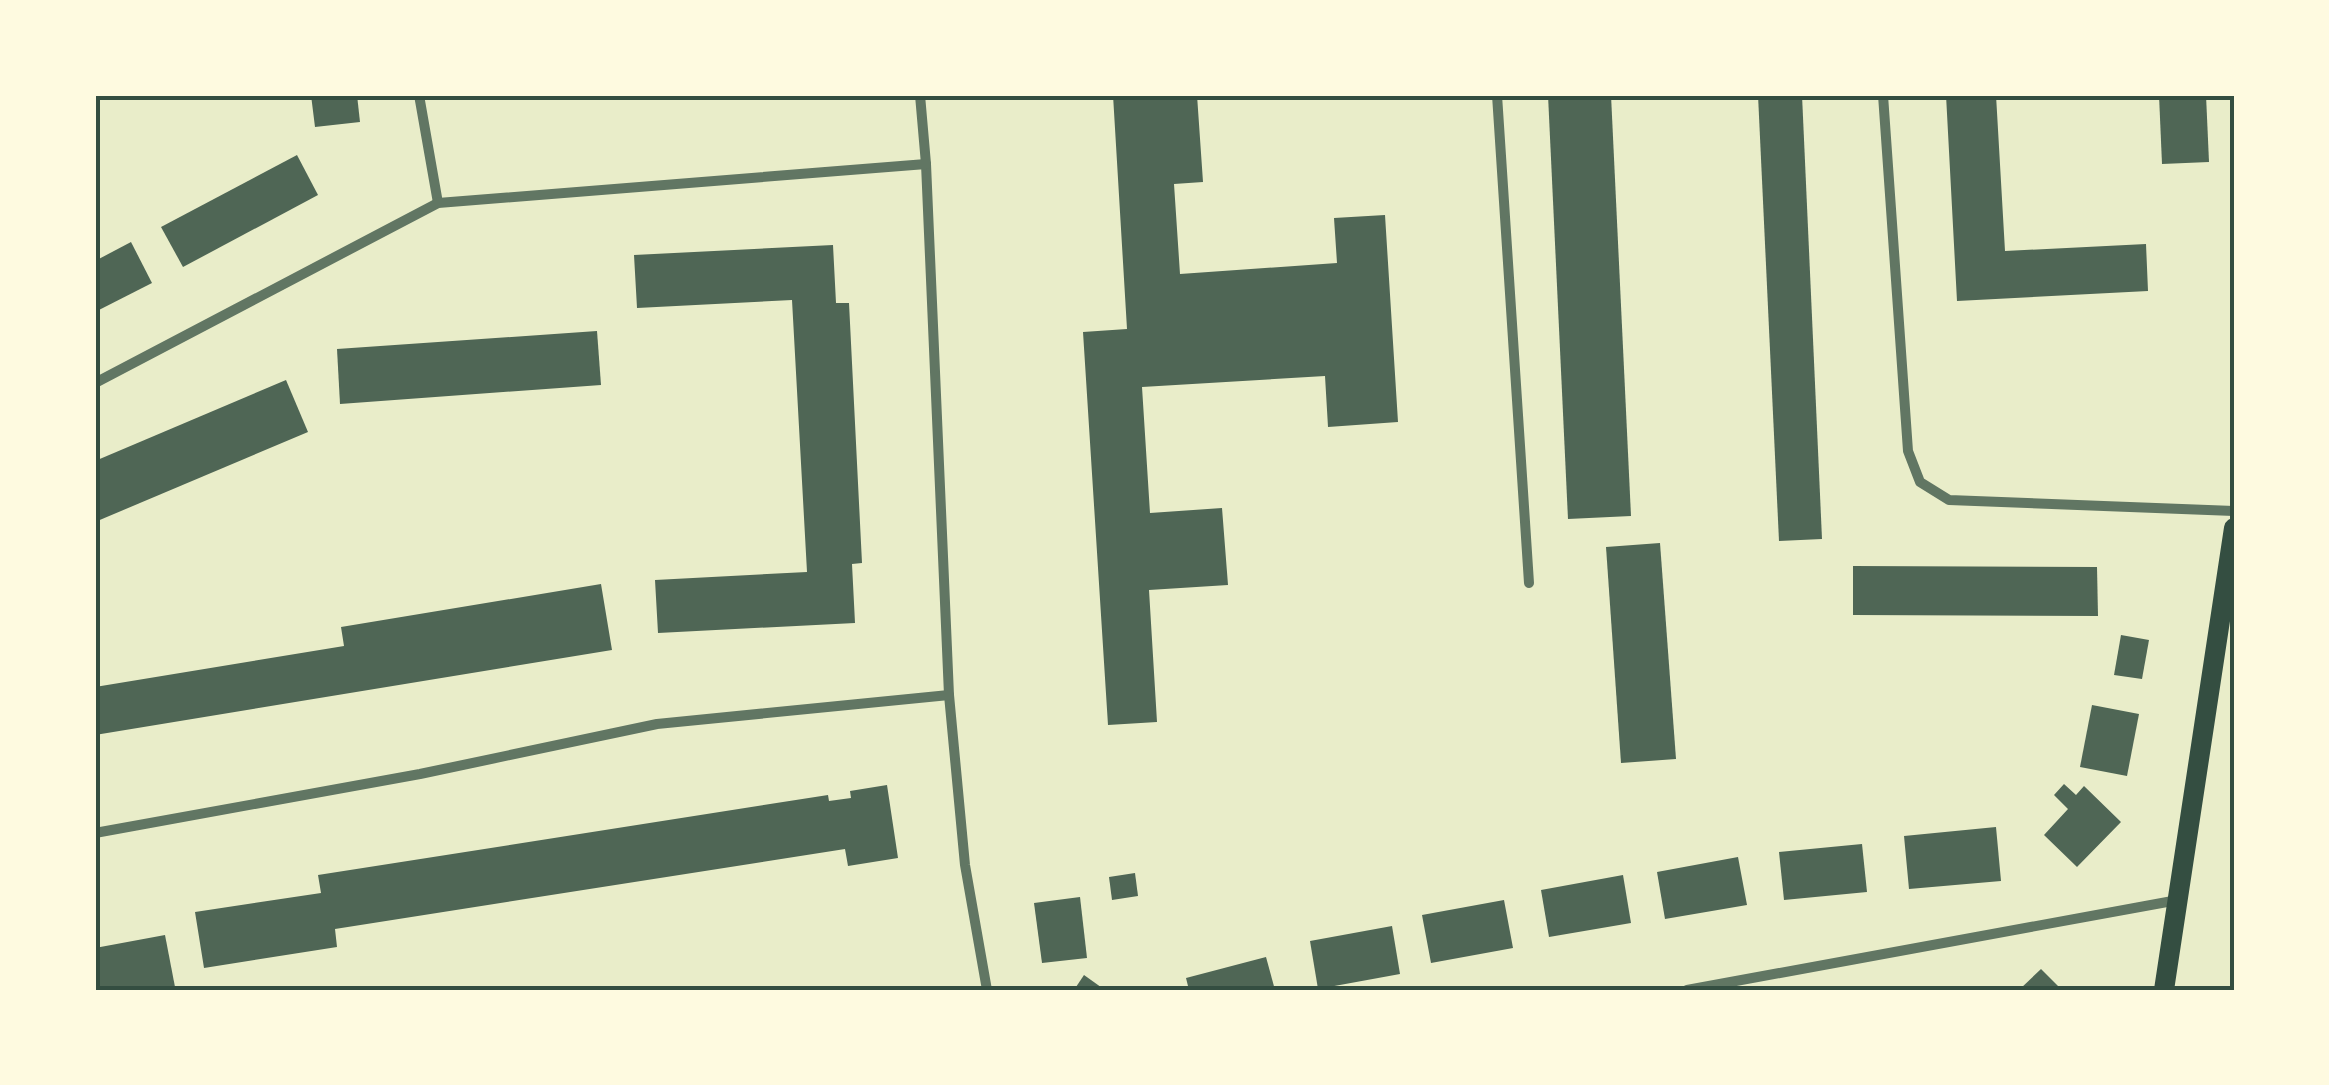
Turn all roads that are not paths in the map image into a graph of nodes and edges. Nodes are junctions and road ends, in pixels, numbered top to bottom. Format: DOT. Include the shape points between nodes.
graph roads {
  1 [pos="419,95"];
  2 [pos="920,95"];
  3 [pos="1497,95"];
  4 [pos="1883,95"];
  5 [pos="926,164"];
  6 [pos="438,203"];
  7 [pos="95,383"];
  8 [pos="2234,511"];
  9 [pos="2234,528"];
  10 [pos="2230,575"];
  11 [pos="1529,583"];
  12 [pos="948,695"];
  13 [pos="95,833"];
  14 [pos="2178,900"];
  15 [pos="987,990"];
  16 [pos="1687,990"];
  17 [pos="2164,990"];
  1 -- 6 [label="street"];
  2 -- 5 [label="street"];
  3 -- 11 [label="street"];
  4 -- 8 [label="street" via="1908,451 1920,482 1949,500"];
  5 -- 6 [label="street"];
  5 -- 12 [label="street"];
  6 -- 7 [label="street"];
  9 -- 10 [label="main road"];
  10 -- 14 [label="main road"];
  12 -- 13 [label="street" via="657,724"];
  12 -- 15 [label="street" via="964,865"];
  14 -- 16 [label="street"];
  14 -- 17 [label="main road"];
}
